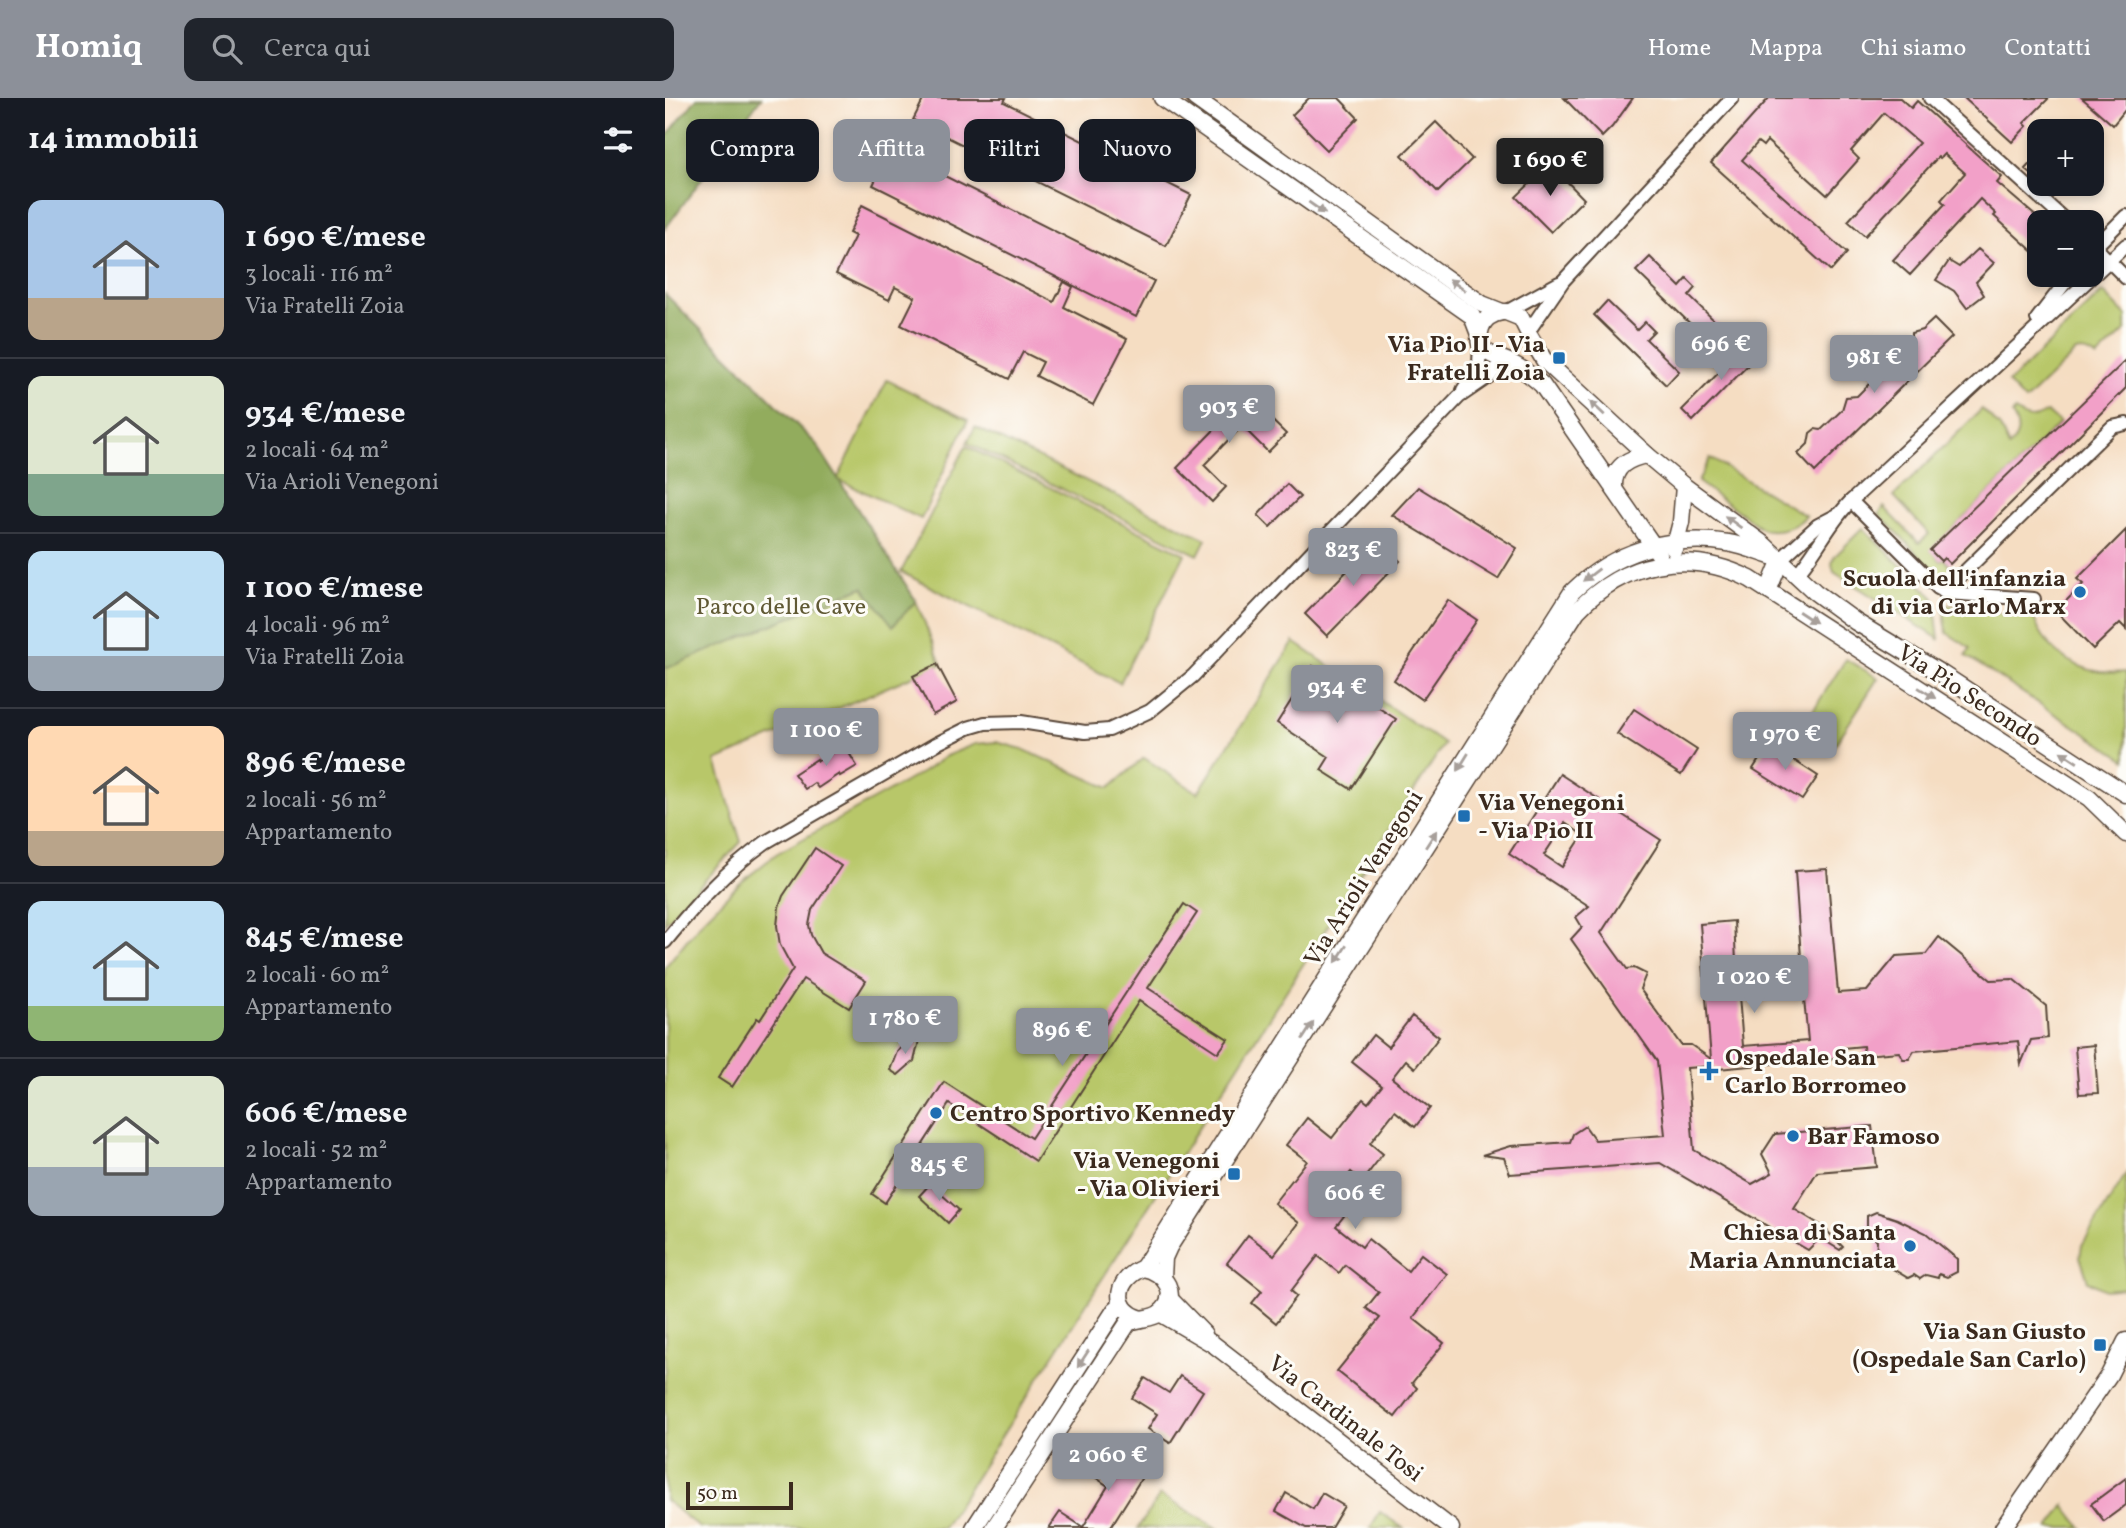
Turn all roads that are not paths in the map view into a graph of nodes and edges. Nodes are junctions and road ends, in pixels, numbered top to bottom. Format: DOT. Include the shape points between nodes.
graph roads {
  1 [pos="1162,98"];
  2 [pos="1195,98"];
  3 [pos="1732,98"];
  4 [pos="1930,98"];
  5 [pos="2054,210"];
  6 [pos="2126,216"];
  7 [pos="2104,238"];
  8 [pos="2126,245"];
  9 [pos="2104,258"];
  10 [pos="2108,261"];
  11 [pos="2126,278"];
  12 [pos="1563,281"];
  13 [pos="2062,287"];
  14 [pos="1504,312"];
  15 [pos="1529,333"];
  16 [pos="1480,339"];
  17 [pos="2014,350"];
  18 [pos="1505,360"];
  19 [pos="1459,397"];
  20 [pos="2126,424"];
  21 [pos="1647,455"];
  22 [pos="1684,486"];
  23 [pos="1614,487"];
  24 [pos="1851,501"];
  25 [pos="1839,513"];
  26 [pos="1677,541"];
  27 [pos="1652,547"];
  28 [pos="1780,559"];
  29 [pos="1668,564"];
  30 [pos="1797,574"];
  31 [pos="1768,591"];
  32 [pos="1944,592"];
  33 [pos="2031,599"];
  34 [pos="1856,622"];
  35 [pos="1845,642"];
  36 [pos="1931,667"];
  37 [pos="1888,669"];
  38 [pos="1991,705"];
  39 [pos="2042,767"];
  40 [pos="2126,794"];
  41 [pos="2126,834"];
  42 [pos="665,942"];
  43 [pos="1143,1268"];
  44 [pos="1163,1277"];
  45 [pos="1169,1298"];
  46 [pos="1122,1304"];
  47 [pos="1160,1313"];
  48 [pos="1139,1318"];
  49 [pos="2126,1340"];
  50 [pos="1213,1344"];
  51 [pos="2126,1362"];
  52 [pos="2109,1375"];
  53 [pos="974,1528"];
  54 [pos="994,1528"];
  55 [pos="1451,1528"];
  56 [pos="2003,1528"];
  1 -- 16 [label="main road, one-way" via="1472,316"];
  14 -- 2 [label="main road, one-way" via="1482,304"];
  3 -- 12 [label="street"];
  4 -- 5 [label="street"];
  6 -- 7 [label="street"];
  8 -- 10 [label="street"];
  9 -- 10 [label="street"];
  10 -- 11 [label="street"];
  10 -- 17 [label="street"];
  12 -- 14 [label="street"];
  12 -- 15 [label="street"];
  13 -- 17 [label="street"];
  14 -- 15 [label="main road" via="1521,318"];
  14 -- 16 [label="main road" via="1486,320"];
  15 -- 18 [label="main road" via="1521,354"];
  21 -- 15 [label="main road, Via Pio Secondo, one-way" via="1544,360"];
  16 -- 18 [label="main road" via="1489,355"];
  16 -- 19 [label="street" via="1479,365"];
  17 -- 24 [label="street"];
  18 -- 19 [label="street"];
  18 -- 23 [label="main road" via="1542,385"];
  19 -- 42 [label="street" via="1193,676 1150,711 1109,730 1086,732 1001,722 985,723 947,739 743,858"];
  20 -- 32 [label="street" via="2112,426"];
  21 -- 22 [label="main road, Via Pio Secondo"];
  21 -- 23 [label="main road" via="1625,462"];
  22 -- 26 [label="main road"];
  28 -- 22 [label="main road, Via Pio Secondo, one-way"];
  23 -- 27 [label="main road"];
  24 -- 25 [label="street"];
  24 -- 32 [label="street"];
  25 -- 28 [label="street"];
  25 -- 30 [label="street"];
  26 -- 27 [label="main road, Via Pio Secondo"];
  26 -- 28 [label="main road, Via Pio Secondo" via="1729,543"];
  26 -- 29 [label="main road"];
  27 -- 29 [label="main road"];
  27 -- 43 [label="main road, Via Arioli Venegoni, one-way" via="1603,567 1579,585 1559,609"];
  28 -- 30 [label="main road, Via Pio Secondo"];
  28 -- 31 [label="main road"];
  29 -- 31 [label="main road, Via Pio Secondo" via="1718,565"];
  44 -- 29 [label="main road, Via Arioli Venegoni, one-way" via="1169,1248 1577,611 1621,577"];
  30 -- 31 [label="main road"];
  30 -- 34 [label="main road, Via Pio Secondo"];
  31 -- 35 [label="main road, Via Pio Secondo, one-way"];
  32 -- 33 [label="street"];
  34 -- 35 [label="main road"];
  34 -- 36 [label="main road, Via Pio Secondo"];
  35 -- 37 [label="main road, Via Pio Secondo"];
  36 -- 37 [label="main road" via="1902,664"];
  36 -- 38 [label="main road, Via Pio Secondo"];
  37 -- 39 [label="main road, Via Pio Secondo, one-way"];
  38 -- 39 [label="main road" via="2035,746"];
  40 -- 38 [label="main road, Via Pio Secondo, one-way"];
  39 -- 41 [label="main road, Via Pio Secondo" via="2089,798"];
  43 -- 44 [label="main road"];
  43 -- 46 [label="main road" via="1132,1272 1121,1285"];
  44 -- 45 [label="main road"];
  45 -- 47 [label="main road"];
  45 -- 50 [label="main road, Via Cardinale Tosi"];
  46 -- 48 [label="main road"];
  46 -- 53 [label="main road, one-way"];
  47 -- 48 [label="main road"];
  47 -- 50 [label="main road, Via Cardinale Tosi"];
  48 -- 54 [label="main road" via="1128,1323"];
  49 -- 52 [label="main road"];
  50 -- 55 [label="main road, Via Cardinale Tosi"];
  51 -- 52 [label="main road"];
  52 -- 56 [label="main road"];
}
